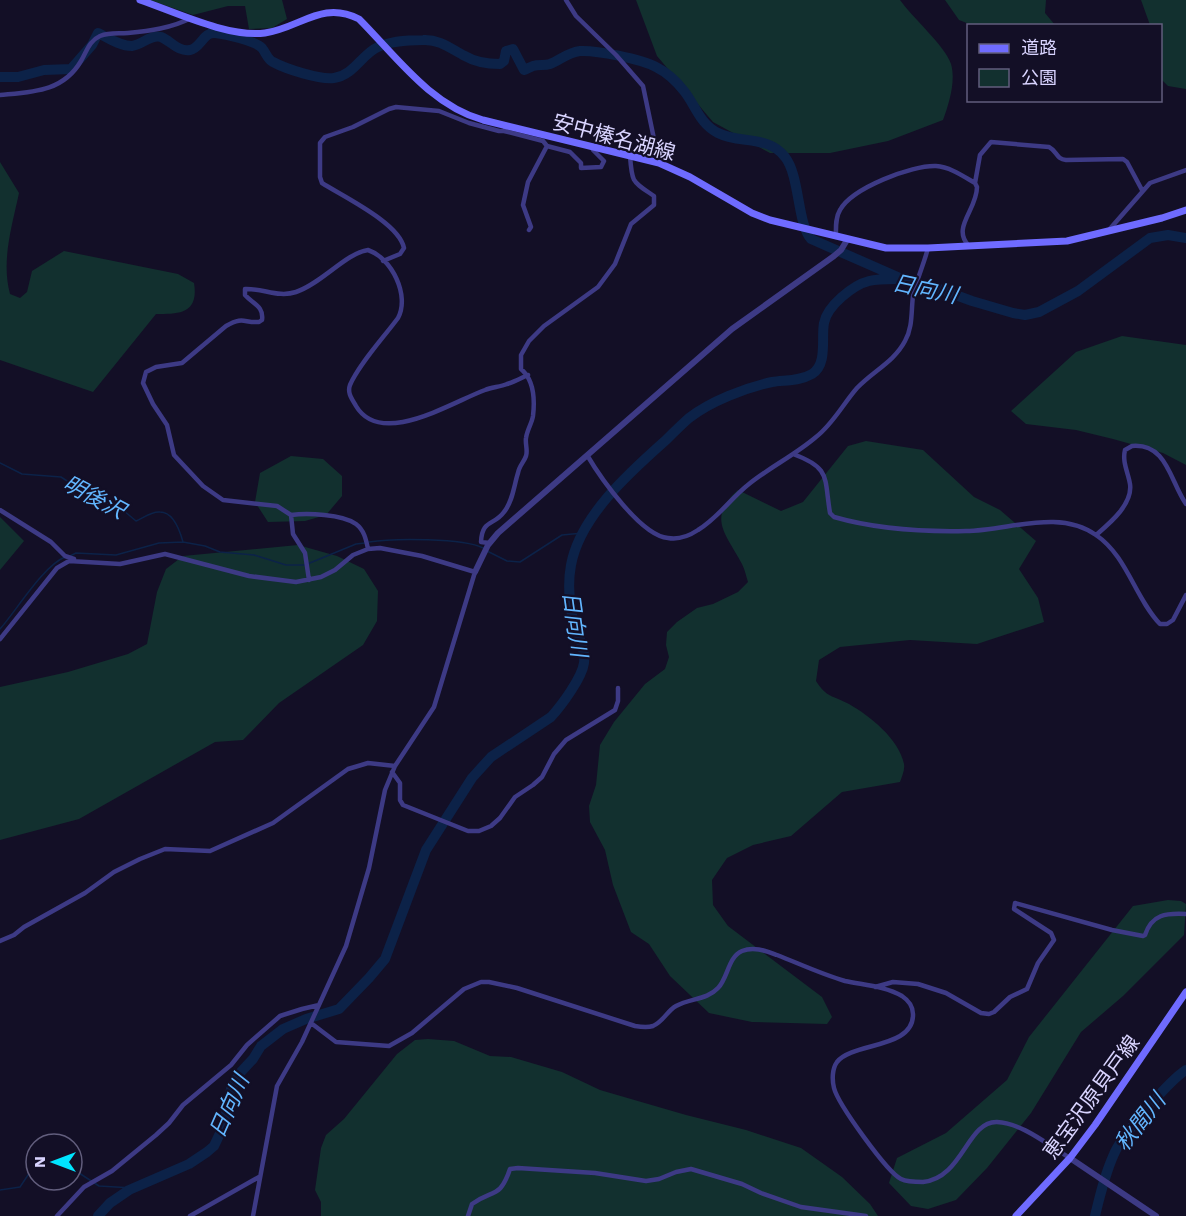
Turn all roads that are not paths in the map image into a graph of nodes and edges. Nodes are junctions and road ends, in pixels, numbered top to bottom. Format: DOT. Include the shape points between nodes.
graph roads {
  1 [pos="140,0"];
  2 [pos="566,0"];
  3 [pos="192,18"];
  4 [pos="0,95"];
  5 [pos="506,128"];
  6 [pos="547,146"];
  7 [pos="592,147"];
  8 [pos="630,156"];
  9 [pos="659,163"];
  10 [pos="1186,170"];
  11 [pos="975,183"];
  12 [pos="1142,190"];
  13 [pos="1186,210"];
  14 [pos="529,230"];
  15 [pos="1107,232"];
  16 [pos="836,237"];
  17 [pos="847,240"];
  18 [pos="969,246"];
  19 [pos="928,248"];
  20 [pos="383,261"];
  21 [pos="528,375"];
  22 [pos="793,454"];
  23 [pos="587,455"];
  24 [pos="1186,504"];
  25 [pos="0,510"];
  26 [pos="291,515"];
  27 [pos="1096,535"];
  28 [pos="487,546"];
  29 [pos="368,549"];
  30 [pos="76,560"];
  31 [pos="475,572"];
  32 [pos="309,580"];
  33 [pos="1186,595"];
  34 [pos="0,639"];
  35 [pos="618,688"];
  36 [pos="395,766"];
  37 [pos="392,772"];
  38 [pos="1186,914"];
  39 [pos="0,940"];
  40 [pos="875,987"];
  41 [pos="1186,992"];
  42 [pos="317,1008"];
  43 [pos="312,1022"];
  44 [pos="1070,1158"];
  45 [pos="259,1176"];
  46 [pos="57,1216"];
  47 [pos="190,1216"];
  48 [pos="253,1216"];
  49 [pos="468,1216"];
  50 [pos="866,1216"];
  51 [pos="1016,1216"];
  52 [pos="1156,1216"];
  1 -- 3 [label="main road, 安中榛名湖線"];
  2 -- 9 [label="street" via="576,16 643,86"];
  3 -- 4 [label="street" via="164,27 100,36 89,44 75,70 58,85"];
  3 -- 5 [label="main road, 安中榛名湖線" via="227,30 261,34 321,9 338,8 353,15 441,101"];
  5 -- 6 [label="street"];
  5 -- 7 [label="main road, 安中榛名湖線"];
  5 -- 20 [label="street" via="469,123 439,111 396,107 325,137 320,143 322,183 389,225 402,239 404,248 400,254"];
  6 -- 7 [label="street" via="570,152 581,168 591,169 601,167 603,161"];
  6 -- 14 [label="street" via="528,182 523,205"];
  7 -- 8 [label="main road, 安中榛名湖線"];
  8 -- 9 [label="main road, 安中榛名湖線"];
  8 -- 21 [label="street" via="633,179 654,196 654,205 631,224 615,264 598,287 544,326 526,345 520,365"];
  9 -- 16 [label="main road, 安中榛名湖線" via="752,213"];
  10 -- 12 [label="street" via="1150,183"];
  11 -- 12 [label="street" via="980,155 991,142 1049,147 1066,160 1123,159"];
  11 -- 16 [label="street" via="938,166 898,173 846,201 838,213"];
  11 -- 18 [label="street" via="976,199 962,229"];
  12 -- 15 [label="street"];
  13 -- 15 [label="main road, 安中榛名湖線"];
  15 -- 18 [label="main road, 安中榛名湖線" via="1067,240"];
  16 -- 17 [label="main road, 安中榛名湖線"];
  17 -- 19 [label="main road, 安中榛名湖線" via="886,248"];
  17 -- 23 [label="street" via="834,256 732,329"];
  18 -- 19 [label="main road, 安中榛名湖線"];
  19 -- 22 [label="street" via="913,294 911,327 896,355 857,388 822,432"];
  20 -- 21 [label="street" via="398,282 403,306 349,387 349,394 365,418 378,423 405,420"];
  20 -- 26 [label="street" via="365,250 296,292 277,294 245,289 245,295 263,312 262,320 234,321 188,359 156,367 146,372 143,379 146,392 167,425 174,455 202,486 223,500 277,506"];
  21 -- 28 [label="street" via="533,417 526,438 527,455 519,468 509,504 481,532 481,542"];
  22 -- 23 [label="street" via="739,492 706,525 680,538 665,538 655,532 619,500"];
  22 -- 27 [label="street" via="820,468 834,517 887,527 944,531 1068,524"];
  23 -- 28 [label="street"];
  24 -- 27 [label="street" via="1160,455 1149,448 1132,446 1125,450 1124,459 1129,496"];
  25 -- 30 [label="street"];
  26 -- 29 [label="street" via="322,515 353,522 364,534"];
  26 -- 32 [label="street" via="293,534 305,553"];
  27 -- 33 [label="street" via="1114,554 1160,624 1173,620"];
  28 -- 31 [label="street"];
  29 -- 31 [label="street" via="404,551"];
  29 -- 32 [label="street" via="328,574"];
  30 -- 32 [label="street" via="120,564 165,554 249,576"];
  30 -- 34 [label="street" via="57,568"];
  31 -- 36 [label="street" via="434,707"];
  35 -- 37 [label="street" via="617,707 611,714 566,740 537,782 515,797 494,823 479,831 463,830 403,805 400,783"];
  36 -- 37 [label="street"];
  36 -- 39 [label="street" via="368,763 348,769 273,823 210,851 165,849 140,859"];
  37 -- 42 [label="street" via="350,935"];
  38 -- 40 [label="street" via="1157,916 1143,936 1015,903 1014,909 1051,933 1054,940 1027,989 989,1014 918,984 893,982"];
  40 -- 43 [label="street" via="812,970 768,951 750,949 736,955 724,980 710,995 676,1006 658,1023 647,1027 489,982 464,990 412,1033 389,1046 336,1042"];
  40 -- 44 [label="street" via="909,1002 912,1023 893,1040 843,1057 835,1066 833,1085 856,1125 895,1175 919,1182 937,1178 959,1159 981,1127 993,1122 1024,1131"];
  41 -- 44 [label="main road, 恵宝沢原貝戸線"];
  42 -- 43 [label="street"];
  42 -- 46 [label="street" via="280,1016 156,1135 112,1171 84,1187"];
  43 -- 45 [label="street" via="277,1086"];
  44 -- 51 [label="main road, 恵宝沢原貝戸線"];
  44 -- 52 [label="street"];
  45 -- 47 [label="street"];
  45 -- 48 [label="street"];
  49 -- 50 [label="street" via="472,1204 498,1192 510,1169 518,1168 646,1181 691,1169 801,1207"];
}
